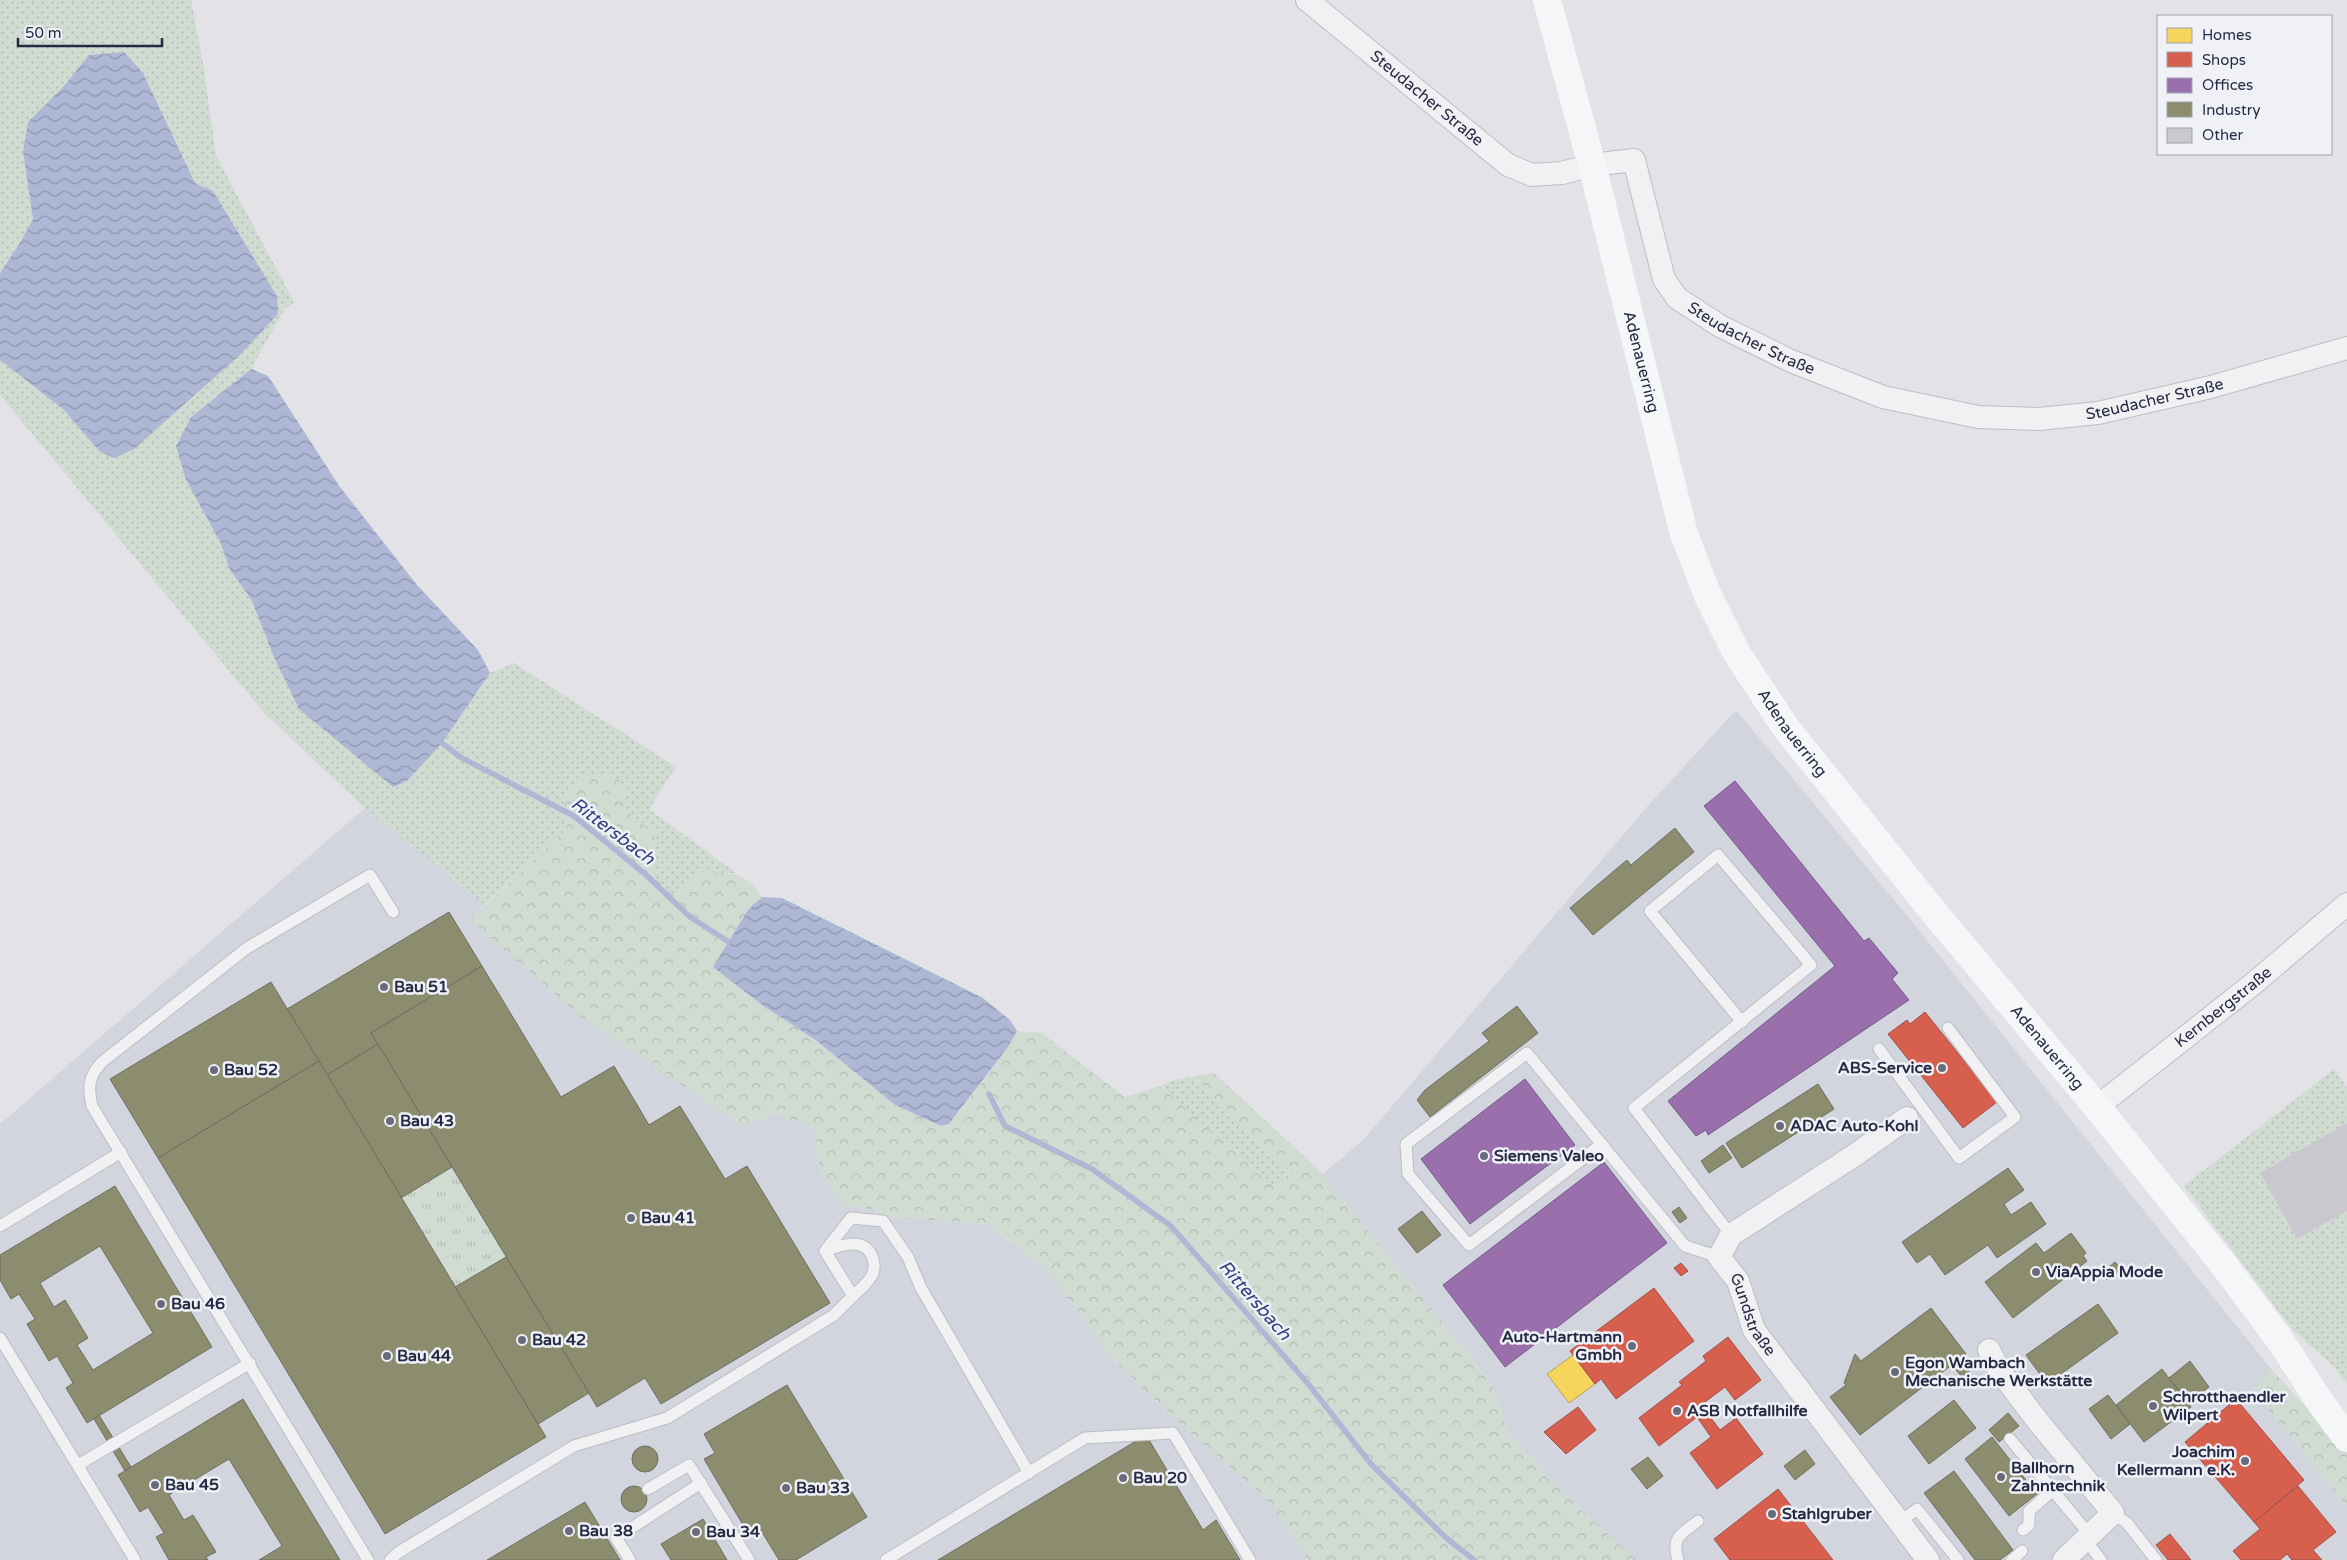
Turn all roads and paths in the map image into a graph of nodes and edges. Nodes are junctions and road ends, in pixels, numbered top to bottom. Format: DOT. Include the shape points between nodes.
graph roads {
  1 [pos="1307,0"];
  2 [pos="1547,0"];
  3 [pos="1592,166"];
  4 [pos="2347,348"];
  5 [pos="2347,904"];
  6 [pos="393,912"];
  7 [pos="1742,1022"];
  8 [pos="1948,1028"];
  9 [pos="1879,1049"];
  10 [pos="2098,1107"];
  11 [pos="1915,1113"];
  12 [pos="1602,1144"];
  13 [pos="121,1152"];
  14 [pos="0,1226"];
  15 [pos="1731,1235"];
  16 [pos="825,1250"];
  17 [pos="1719,1256"];
  18 [pos="852,1296"];
  19 [pos="0,1338"];
  20 [pos="2280,1340"];
  21 [pos="1990,1350"];
  22 [pos="250,1363"];
  23 [pos="2347,1414"];
  24 [pos="2347,1438"];
  25 [pos="2010,1439"];
  26 [pos="78,1465"];
  27 [pos="1029,1473"];
  28 [pos="701,1483"];
  29 [pos="648,1489"];
  30 [pos="2053,1490"];
  31 [pos="2113,1513"];
  32 [pos="1698,1521"];
  33 [pos="1900,1522"];
  34 [pos="2023,1530"];
  35 [pos="2087,1537"];
  36 [pos="2022,1550"];
  37 [pos="135,1560"];
  38 [pos="368,1560"];
  39 [pos="390,1560"];
  40 [pos="630,1560"];
  41 [pos="749,1560"];
  42 [pos="886,1560"];
  43 [pos="1250,1560"];
  44 [pos="1678,1560"];
  45 [pos="1928,1560"];
  46 [pos="1958,1560"];
  47 [pos="2012,1560"];
  48 [pos="2064,1560"];
  49 [pos="2101,1560"];
  50 [pos="2156,1560"];
  1 -- 3 [label="street, Steudacher Straße" via="1508,165 1532,175"];
  2 -- 3 [label="main road, Adenauerring"];
  3 -- 4 [label="street, Steudacher Straße" via="1634,160 1664,279 1677,298 1720,326 1791,361 1883,397 1978,417 2039,419 2088,414 2211,388"];
  3 -- 10 [label="main road, Adenauerring" via="1684,534 1708,596 1736,652 1786,728 1937,916"];
  5 -- 10 [label="street, Kernbergstraße" via="2253,984"];
  6 -- 13 [label="lane" via="370,875 247,948 102,1062 92,1072 89,1090 92,1106"];
  7 -- 7 [label="lane" via="1811,965 1718,855 1650,911"];
  7 -- 15 [label="lane" via="1634,1108"];
  8 -- 11 [label="lane" via="2015,1116 1959,1158"];
  9 -- 11 [label="lane"];
  10 -- 20 [label="main road, Adenauerring"];
  11 -- 15 [label="street, Gundstraße"];
  12 -- 12 [label="lane" via="1469,1245 1408,1174 1406,1144 1527,1053"];
  12 -- 17 [label="lane" via="1685,1246"];
  13 -- 14 [label="lane"];
  13 -- 22 [label="lane"];
  15 -- 17 [label="street, Gundstraße"];
  16 -- 18 [label="lane"];
  16 -- 18 [label="lane" via="856,1244 867,1248 874,1260 873,1272"];
  16 -- 27 [label="lane" via="851,1218 883,1221 908,1257 921,1288"];
  17 -- 33 [label="street, Gundstraße" via="1738,1281 1754,1330"];
  18 -- 39 [label="lane" via="834,1314 667,1418 574,1446"];
  19 -- 26 [label="lane"];
  20 -- 23 [label="main road, Adenauerring"];
  20 -- 24 [label="main road, Adenauerring"];
  21 -- 31 [label="street" via="1999,1370 2031,1413"];
  22 -- 26 [label="lane"];
  22 -- 38 [label="lane"];
  25 -- 30 [label="lane"];
  26 -- 37 [label="lane"];
  27 -- 42 [label="lane"];
  27 -- 43 [label="lane" via="1085,1438 1173,1433"];
  28 -- 29 [label="lane" via="689,1465"];
  28 -- 40 [label="lane" via="616,1538"];
  28 -- 41 [label="lane"];
  30 -- 34 [label="lane" via="2029,1511 2029,1525"];
  30 -- 35 [label="lane"];
  31 -- 35 [label="street"];
  31 -- 50 [label="lane" via="2126,1523"];
  32 -- 44 [label="lane" via="1678,1537 1675,1544"];
  33 -- 45 [label="street, Gundstraße"];
  33 -- 46 [label="lane" via="1918,1508"];
  35 -- 48 [label="street"];
  35 -- 49 [label="lane"];
  36 -- 47 [label="lane"];
}
